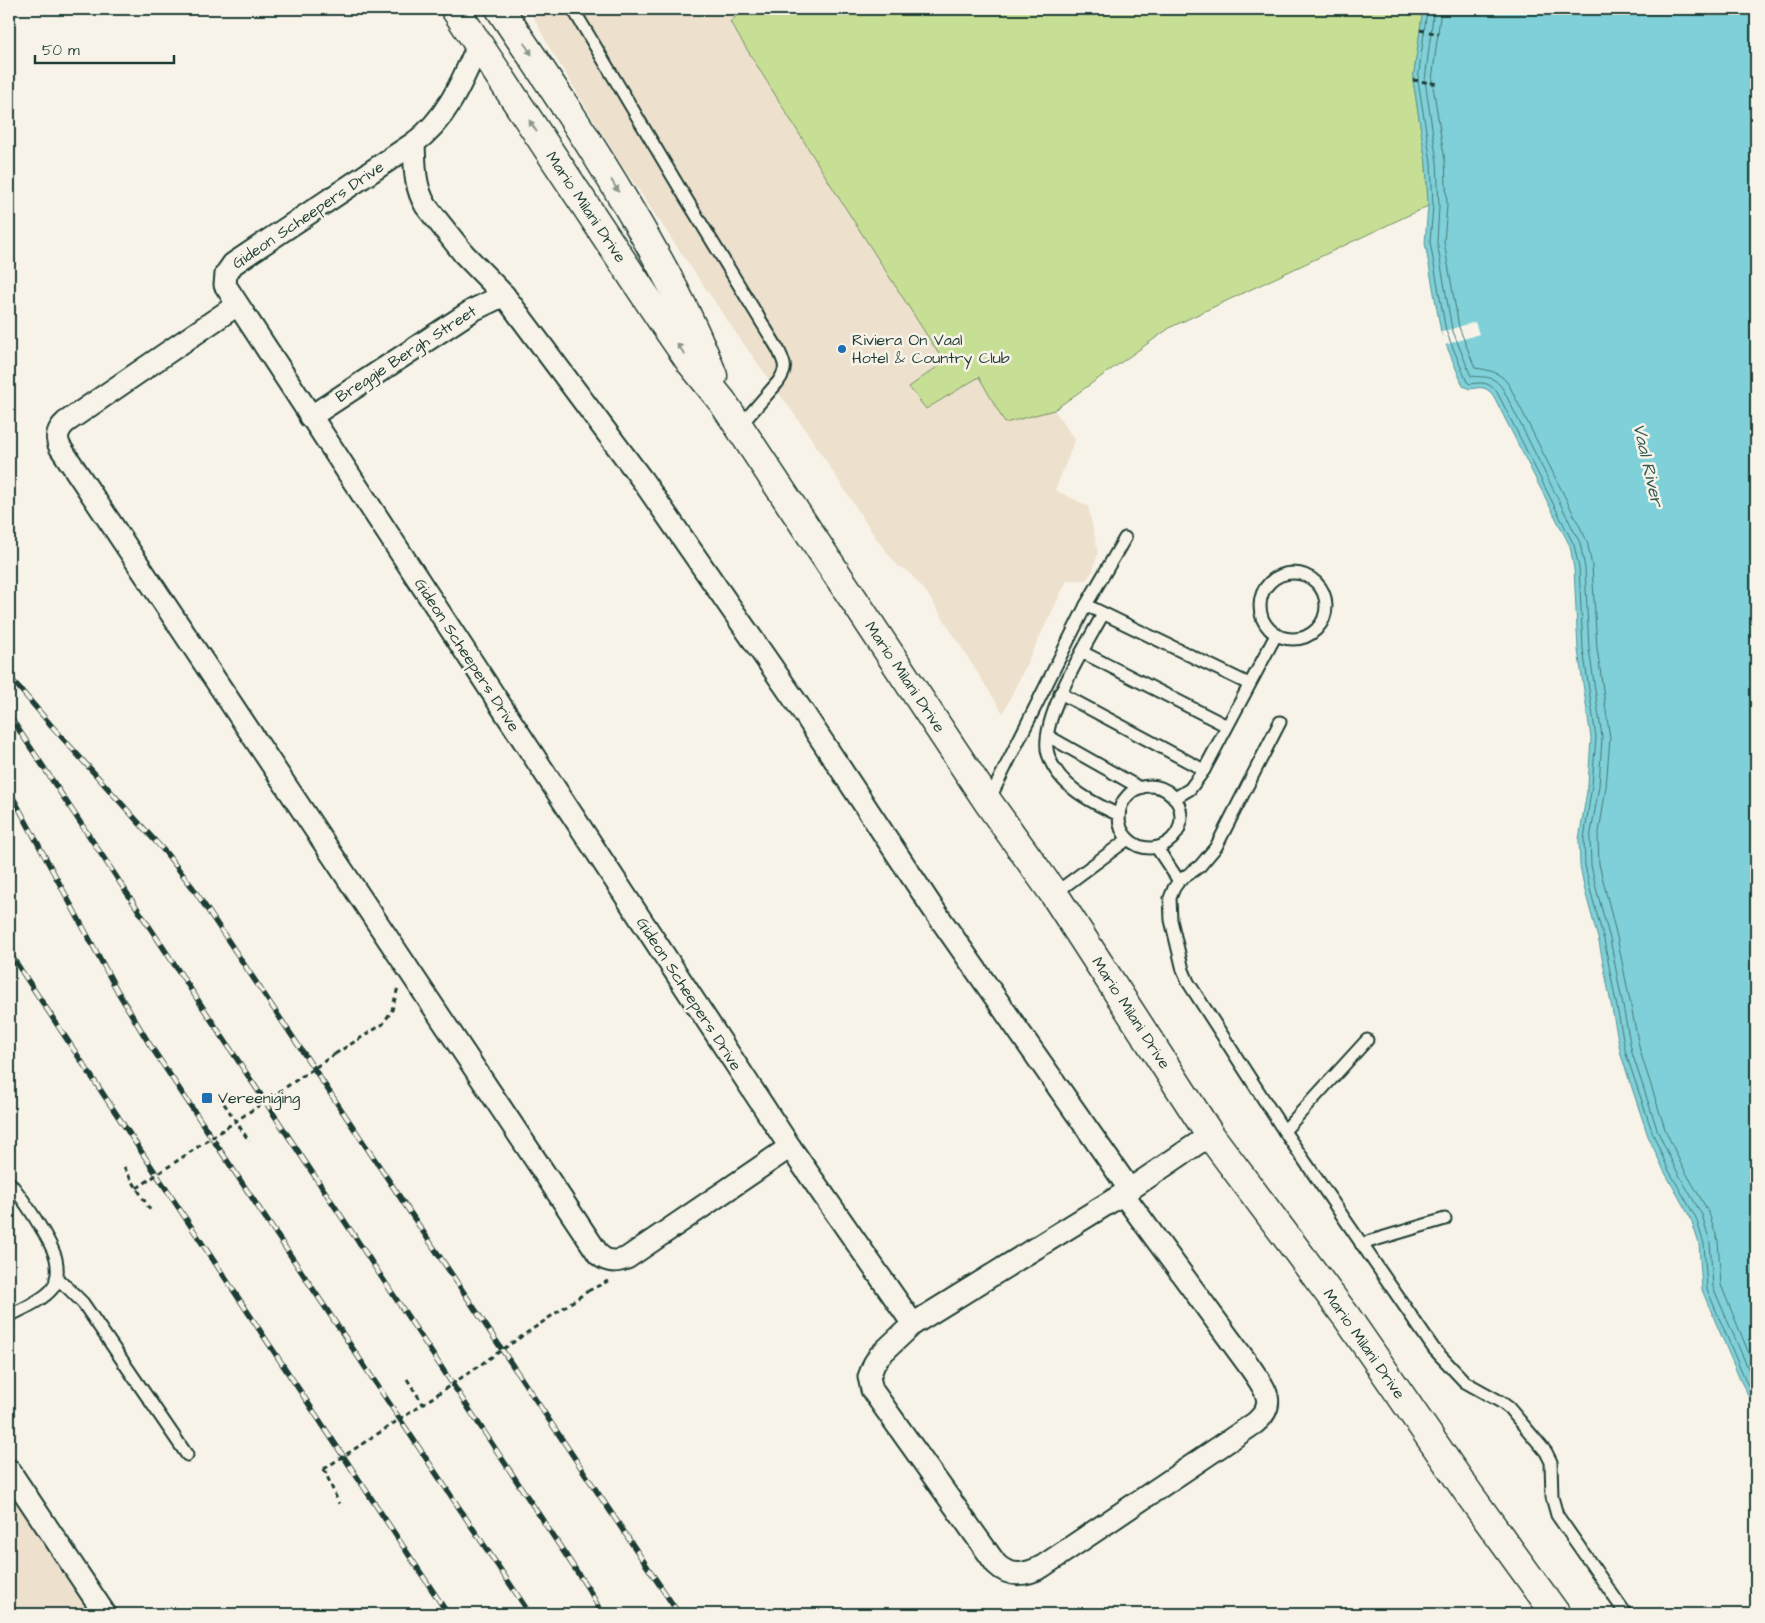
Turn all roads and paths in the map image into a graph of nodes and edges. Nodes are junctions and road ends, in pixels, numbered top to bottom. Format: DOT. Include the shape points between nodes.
graph roads {
  1 [pos="455,9"];
  2 [pos="500,9"];
  3 [pos="573,9"];
  4 [pos="1420,30"];
  5 [pos="1439,34"];
  6 [pos="479,44"];
  7 [pos="1413,80"];
  8 [pos="1438,84"];
  9 [pos="414,143"];
  10 [pos="591,147"];
  11 [pos="560,168"];
  12 [pos="504,295"];
  13 [pos="237,305"];
  14 [pos="722,401"];
  15 [pos="310,417"];
  16 [pos="739,427"];
  17 [pos="1126,538"];
  18 [pos="1086,605"];
  19 [pos="1104,614"];
  20 [pos="1276,635"];
  21 [pos="1082,652"];
  22 [pos="1249,684"];
  23 [pos="1060,694"];
  24 [pos="1280,722"];
  25 [pos="1227,726"];
  26 [pos="1048,736"];
  27 [pos="1204,770"];
  28 [pos="1140,788"];
  29 [pos="1176,798"];
  30 [pos="988,802"];
  31 [pos="1119,815"];
  32 [pos="1128,839"];
  33 [pos="1157,848"];
  34 [pos="1179,881"];
  35 [pos="1054,894"];
  36 [pos="404,964"];
  37 [pos="1367,1040"];
  38 [pos="219,1096"];
  39 [pos="236,1121"];
  40 [pos="1284,1131"];
  41 [pos="1210,1135"];
  42 [pos="249,1141"];
  43 [pos="790,1147"];
  44 [pos="124,1168"];
  45 [pos="9,1182"];
  46 [pos="137,1188"];
  47 [pos="1127,1192"];
  48 [pos="152,1213"];
  49 [pos="1445,1219"];
  50 [pos="1361,1244"];
  51 [pos="56,1278"];
  52 [pos="588,1291"];
  53 [pos="11,1311"];
  54 [pos="913,1324"];
  55 [pos="407,1379"];
  56 [pos="423,1404"];
  57 [pos="187,1455"];
  58 [pos="9,1470"];
  59 [pos="339,1504"];
  60 [pos="105,1614"];
  61 [pos="1556,1614"];
  62 [pos="1626,1614"];
  1 -- 6 [label="main road, Mario Milani Drive"];
  2 -- 10 [label="main road, Mario Milani Drive, one-way"];
  3 -- 16 [label="lane" via="778,349 785,366 778,382"];
  4 -- 5 [label="path"];
  6 -- 9 [label="street, Gideon Scheepers Drive" via="452,102 434,126"];
  11 -- 6 [label="main road, Mario Milani Drive, one-way"];
  7 -- 8 [label="path"];
  9 -- 12 [label="street" via="416,181 426,206 464,254"];
  9 -- 13 [label="street, Gideon Scheepers Drive" via="233,264 226,274 225,285"];
  10 -- 11 [label="main road"];
  10 -- 14 [label="main road, Mario Milani Drive, one-way" via="659,260 702,346"];
  14 -- 11 [label="main road, Mario Milani Drive, one-way" via="691,363"];
  12 -- 15 [label="street, Breggie Bergh Street" via="473,310"];
  12 -- 47 [label="street" via="648,489 803,712"];
  13 -- 15 [label="street, Gideon Scheepers Drive"];
  13 -- 36 [label="street" via="66,422 59,432 58,442"];
  14 -- 16 [label="main road, Mario Milani Drive"];
  15 -- 43 [label="street, Gideon Scheepers Drive"];
  16 -- 30 [label="main road, Mario Milani Drive"];
  17 -- 18 [label="lane"];
  18 -- 19 [label="lane"];
  18 -- 30 [label="lane"];
  19 -- 21 [label="lane"];
  19 -- 22 [label="lane"];
  20 -- 20 [label="lane" via="1267,627 1260,606 1267,585 1287,573 1308,576 1317,582 1325,596 1326,612 1322,622 1307,636 1286,639"];
  20 -- 22 [label="lane"];
  21 -- 23 [label="lane"];
  21 -- 25 [label="lane"];
  22 -- 25 [label="lane"];
  23 -- 26 [label="lane"];
  23 -- 27 [label="lane"];
  24 -- 34 [label="lane" via="1216,847 1200,866"];
  25 -- 27 [label="lane"];
  26 -- 28 [label="lane"];
  26 -- 31 [label="lane" via="1049,756 1069,785 1091,802"];
  27 -- 29 [label="lane" via="1190,790"];
  28 -- 29 [label="lane" via="1160,787"];
  28 -- 31 [label="lane" via="1122,803"];
  29 -- 33 [label="lane" via="1182,818 1180,828 1167,844"];
  30 -- 35 [label="main road, Mario Milani Drive"];
  31 -- 32 [label="lane"];
  32 -- 33 [label="lane" via="1137,846"];
  32 -- 35 [label="lane"];
  33 -- 34 [label="lane"];
  34 -- 40 [label="lane" via="1170,898 1171,920 1188,982"];
  35 -- 41 [label="main road, Mario Milani Drive"];
  36 -- 39 [label="path, bridge" via="392,1010 383,1024"];
  36 -- 43 [label="street" via="596,1252 606,1261 627,1258"];
  37 -- 40 [label="lane"];
  38 -- 39 [label="path"];
  39 -- 42 [label="path"];
  39 -- 46 [label="path, bridge"];
  40 -- 50 [label="lane"];
  41 -- 47 [label="street"];
  41 -- 61 [label="main road, Mario Milani Drive" via="1346,1316"];
  43 -- 54 [label="street, Gideon Scheepers Drive"];
  44 -- 46 [label="path"];
  45 -- 51 [label="lane" via="17,1190 56,1258"];
  46 -- 48 [label="path"];
  47 -- 54 [label="street"];
  47 -- 54 [label="street" via="1250,1367 1268,1395 1267,1406 1262,1418 1255,1423 1038,1568 1015,1574 1005,1572 996,1564 870,1386 870,1372 880,1356"];
  49 -- 50 [label="lane"];
  50 -- 62 [label="lane" via="1451,1369 1465,1382 1509,1408 1546,1452 1551,1462 1552,1497 1557,1516"];
  51 -- 53 [label="lane" via="53,1288 45,1295"];
  51 -- 57 [label="lane" via="84,1303"];
  52 -- 56 [label="path, bridge"];
  55 -- 56 [label="path"];
  56 -- 59 [label="path, bridge" via="324,1469"];
  58 -- 60 [label="street"];
}
